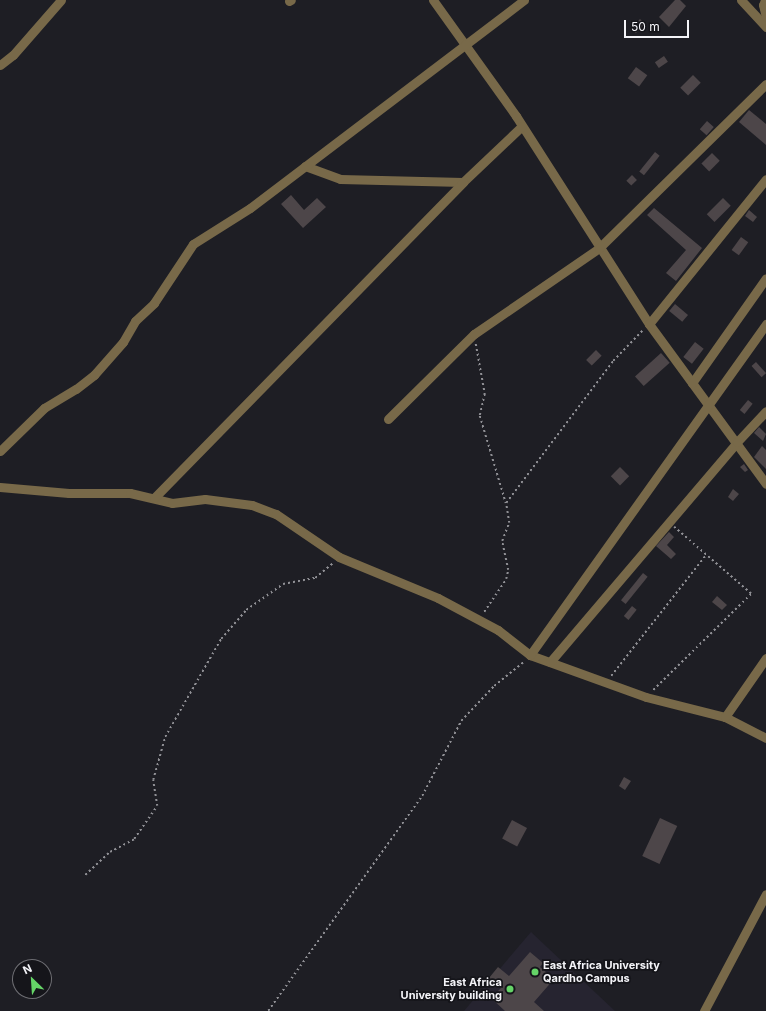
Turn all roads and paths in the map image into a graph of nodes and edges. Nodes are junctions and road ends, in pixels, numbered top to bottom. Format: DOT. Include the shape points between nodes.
graph roads {
  1 [pos="61,0"];
  2 [pos="433,0"];
  3 [pos="524,0"];
  4 [pos="740,0"];
  5 [pos="765,0"];
  6 [pos="766,17"];
  7 [pos="766,27"];
  8 [pos="465,45"];
  9 [pos="0,65"];
  10 [pos="766,84"];
  11 [pos="522,126"];
  12 [pos="305,166"];
  13 [pos="766,178"];
  14 [pos="463,182"];
  15 [pos="599,248"];
  16 [pos="766,278"];
  17 [pos="649,324"];
  18 [pos="766,324"];
  19 [pos="474,334"];
  20 [pos="692,382"];
  21 [pos="708,404"];
  22 [pos="766,411"];
  23 [pos="388,419"];
  24 [pos="737,442"];
  25 [pos="0,451"];
  26 [pos="766,484"];
  27 [pos="0,487"];
  28 [pos="154,498"];
  29 [pos="506,503"];
  30 [pos="669,522"];
  31 [pos="706,556"];
  32 [pos="339,557"];
  33 [pos="479,620"];
  34 [pos="530,655"];
  35 [pos="766,658"];
  36 [pos="550,662"];
  37 [pos="606,682"];
  38 [pos="646,697"];
  39 [pos="725,717"];
  40 [pos="766,738"];
  41 [pos="85,875"];
  42 [pos="766,894"];
  43 [pos="268,1011"];
  44 [pos="704,1011"];
  1 -- 9 [label="street" via="13,55"];
  2 -- 8 [label="street"];
  3 -- 8 [label="street"];
  4 -- 7 [label="street"];
  5 -- 6 [label="street" via="763,5"];
  8 -- 11 [label="street"];
  8 -- 12 [label="street"];
  10 -- 15 [label="street"];
  11 -- 14 [label="street"];
  11 -- 15 [label="street"];
  12 -- 14 [label="street" via="340,179"];
  12 -- 25 [label="street" via="250,208 193,244 154,303 135,321 124,342 94,375 44,408"];
  13 -- 17 [label="street"];
  14 -- 28 [label="street"];
  15 -- 17 [label="street"];
  15 -- 19 [label="street"];
  16 -- 20 [label="street"];
  17 -- 20 [label="street"];
  17 -- 29 [label="path" via="613,361"];
  18 -- 21 [label="street"];
  19 -- 23 [label="street"];
  19 -- 29 [label="path" via="485,394 480,416"];
  20 -- 21 [label="street"];
  21 -- 24 [label="street"];
  21 -- 34 [label="street"];
  22 -- 24 [label="street"];
  24 -- 26 [label="street"];
  24 -- 30 [label="street"];
  27 -- 28 [label="street" via="69,493 130,493"];
  28 -- 32 [label="street" via="172,503 206,499 252,505 276,514"];
  29 -- 33 [label="path" via="509,523 502,541 508,570 506,579"];
  30 -- 31 [label="path"];
  30 -- 36 [label="street"];
  31 -- 37 [label="path"];
  31 -- 38 [label="path" via="751,594"];
  32 -- 33 [label="street" via="438,598"];
  32 -- 41 [label="path" via="325,572 315,578 283,584 246,610 221,639 165,737 153,780 157,806 134,839 110,852"];
  33 -- 34 [label="street" via="507,635"];
  34 -- 36 [label="street"];
  34 -- 43 [label="path" via="517,670 494,686 461,721 422,796"];
  35 -- 39 [label="street"];
  36 -- 37 [label="street"];
  37 -- 38 [label="street"];
  38 -- 39 [label="street"];
  39 -- 40 [label="street"];
  42 -- 44 [label="street"];
}
